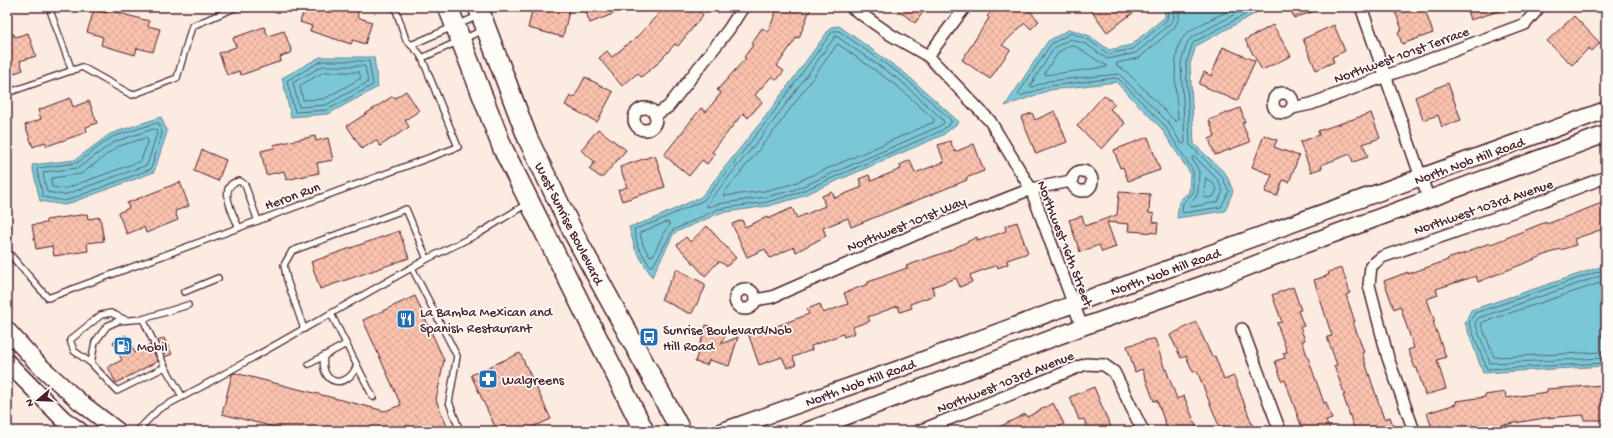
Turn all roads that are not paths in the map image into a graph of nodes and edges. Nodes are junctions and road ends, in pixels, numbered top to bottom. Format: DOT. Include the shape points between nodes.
graph roads {
  1 [pos="237,7"];
  2 [pos="395,7"];
  3 [pos="448,7"];
  4 [pos="743,7"];
  5 [pos="851,7"];
  6 [pos="965,7"];
  7 [pos="1361,7"];
  8 [pos="1537,8"];
  9 [pos="51,13"];
  10 [pos="481,17"];
  11 [pos="458,32"];
  12 [pos="411,45"];
  13 [pos="928,56"];
  14 [pos="422,58"];
  15 [pos="72,71"];
  16 [pos="1386,77"];
  17 [pos="7,93"];
  18 [pos="1292,108"];
  19 [pos="1606,110"];
  20 [pos="655,115"];
  21 [pos="1606,134"];
  22 [pos="1421,177"];
  23 [pos="1606,177"];
  24 [pos="1072,181"];
  25 [pos="1032,189"];
  26 [pos="1429,200"];
  27 [pos="530,202"];
  28 [pos="258,221"];
  29 [pos="239,228"];
  30 [pos="7,251"];
  31 [pos="427,259"];
  32 [pos="412,268"];
  33 [pos="218,278"];
  34 [pos="184,292"];
  35 [pos="755,300"];
  36 [pos="1074,304"];
  37 [pos="188,305"];
  38 [pos="331,314"];
  39 [pos="142,319"];
  40 [pos="127,320"];
  41 [pos="1082,327"];
  42 [pos="304,329"];
  43 [pos="1242,329"];
  44 [pos="7,330"];
  45 [pos="346,344"];
  46 [pos="324,356"];
  47 [pos="7,362"];
  48 [pos="91,364"];
  49 [pos="309,364"];
  50 [pos="357,365"];
  51 [pos="165,367"];
  52 [pos="182,396"];
  53 [pos="373,397"];
  54 [pos="80,431"];
  55 [pos="118,431"];
  56 [pos="137,431"];
  57 [pos="460,431"];
  58 [pos="644,431"];
  59 [pos="681,431"];
  60 [pos="723,431"];
  61 [pos="807,431"];
  62 [pos="919,431"];
  63 [pos="1143,431"];
  64 [pos="1280,431"];
  65 [pos="1414,431"];
  1 -- 15 [label="lane" via="192,26 177,78 132,95 82,67"];
  2 -- 12 [label="lane, Heron Run" via="406,40"];
  3 -- 11 [label="highway, West Sunrise Boulevard"];
  4 -- 20 [label="street" via="730,29 668,107"];
  5 -- 13 [label="street, Northwest 16th Street" via="891,35"];
  6 -- 13 [label="street"];
  7 -- 16 [label="street"];
  8 -- 16 [label="street, Northwest 101st Terrace" via="1525,24"];
  9 -- 15 [label="lane"];
  10 -- 11 [label="lane"];
  10 -- 11 [label="lane"];
  10 -- 59 [label="highway, West Sunrise Boulevard" via="528,139 574,234"];
  11 -- 12 [label="lane"];
  11 -- 14 [label="lane"];
  11 -- 27 [label="highway, West Sunrise Boulevard" via="503,148"];
  12 -- 14 [label="lane, Heron Run"];
  13 -- 25 [label="street, Northwest 16th Street" via="990,121"];
  14 -- 28 [label="lane, Heron Run" via="458,147"];
  15 -- 17 [label="lane"];
  16 -- 18 [label="street, Northwest 101st Terrace" via="1311,104"];
  16 -- 22 [label="street"];
  19 -- 22 [label="main road, North Nob Hill Road"];
  21 -- 26 [label="main road, North Nob Hill Road"];
  22 -- 26 [label="street"];
  22 -- 36 [label="main road, North Nob Hill Road"];
  23 -- 65 [label="street, Northwest 103rd Avenue" via="1382,257 1371,266 1369,285 1388,358"];
  24 -- 25 [label="street, Northwest 101st Way"];
  25 -- 35 [label="street, Northwest 101st Way" via="914,235 772,297"];
  25 -- 36 [label="street, Northwest 16th Street"];
  26 -- 41 [label="main road, North Nob Hill Road"];
  27 -- 31 [label="lane" via="480,233"];
  27 -- 58 [label="highway, West Sunrise Boulevard"];
  28 -- 29 [label="lane, Heron Run"];
  28 -- 29 [label="lane" via="245,185 240,181 233,182 228,186 226,193"];
  29 -- 30 [label="lane, Heron Run" via="48,298"];
  31 -- 32 [label="lane"];
  31 -- 42 [label="lane" via="406,209 292,251 284,265"];
  32 -- 38 [label="lane"];
  32 -- 57 [label="lane" via="457,356 449,402"];
  33 -- 34 [label="lane"];
  36 -- 41 [label="street, Northwest 16th Street"];
  36 -- 60 [label="main road, North Nob Hill Road"];
  37 -- 39 [label="lane"];
  38 -- 42 [label="lane"];
  38 -- 45 [label="lane"];
  39 -- 40 [label="lane"];
  39 -- 51 [label="lane"];
  40 -- 48 [label="lane" via="107,326 95,342"];
  40 -- 48 [label="lane" via="111,313 101,316 70,340 74,351"];
  41 -- 61 [label="main road, North Nob Hill Road"];
  42 -- 52 [label="lane"];
  43 -- 64 [label="street"];
  44 -- 55 [label="main road" via="38,364 80,402"];
  45 -- 46 [label="lane"];
  45 -- 50 [label="lane"];
  46 -- 49 [label="lane"];
  46 -- 50 [label="lane" via="324,372 334,381 346,379 355,371"];
  47 -- 54 [label="main road" via="63,419"];
  48 -- 51 [label="lane" via="117,391"];
  50 -- 53 [label="lane"];
  51 -- 52 [label="lane"];
  52 -- 56 [label="lane" via="159,408"];
  62 -- 63 [label="street, Northwest 103rd Avenue" via="1086,364 1104,365 1114,372"];
}
